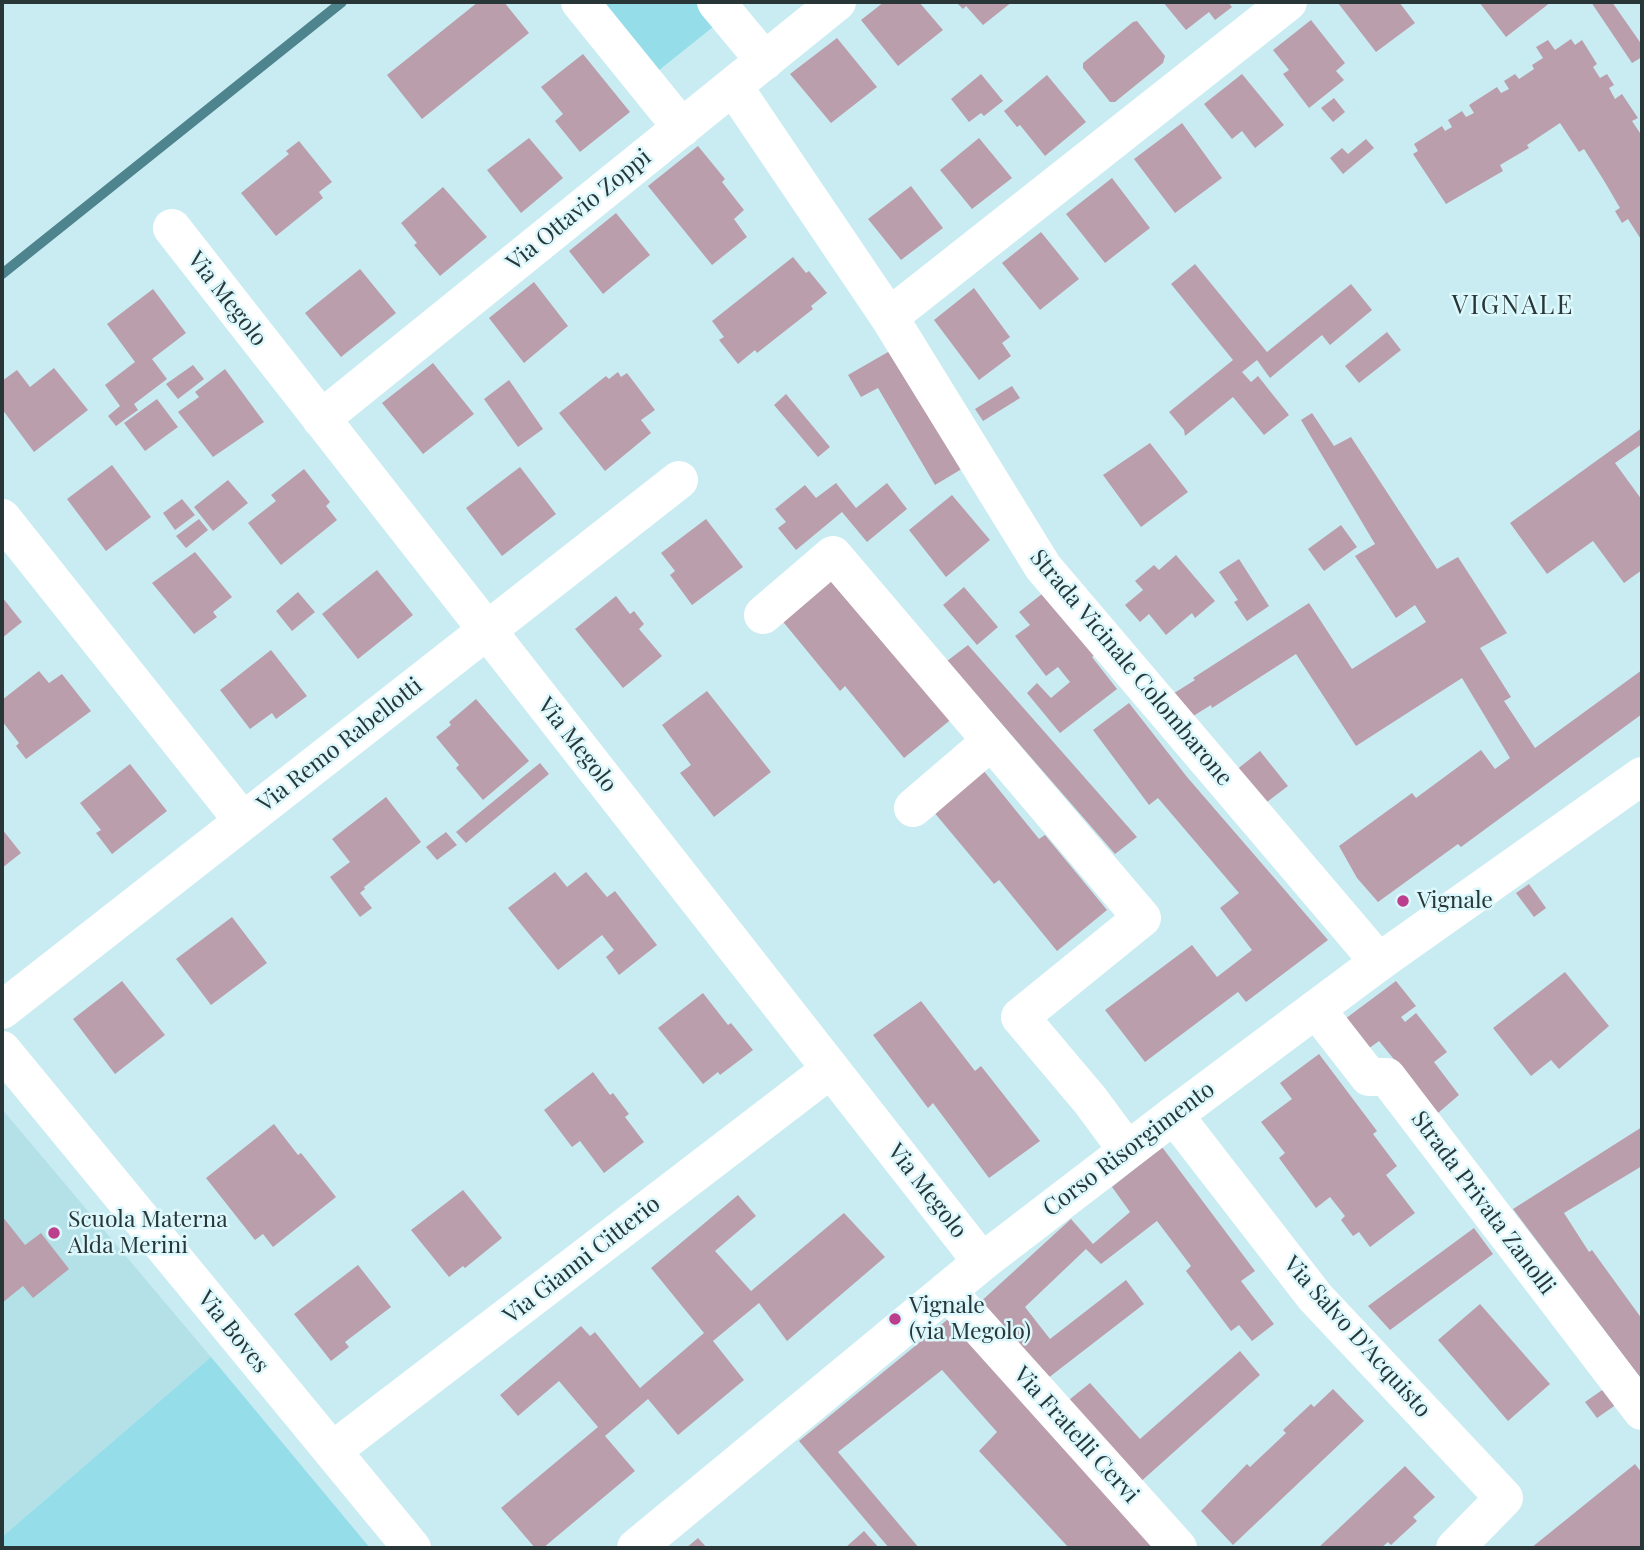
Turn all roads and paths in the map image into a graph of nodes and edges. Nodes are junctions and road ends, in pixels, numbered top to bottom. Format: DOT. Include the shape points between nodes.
graph roads {
  1 [pos="580,2"];
  2 [pos="716,2"];
  3 [pos="837,2"];
  4 [pos="1288,2"];
  5 [pos="765,61"];
  6 [pos="733,86"];
  7 [pos="682,128"];
  8 [pos="172,228"];
  9 [pos="890,317"];
  10 [pos="321,419"];
  11 [pos="678,480"];
  12 [pos="2,518"];
  13 [pos="763,614"];
  14 [pos="487,630"];
  15 [pos="990,742"];
  16 [pos="1642,776"];
  17 [pos="913,808"];
  18 [pos="243,821"];
  19 [pos="1379,962"];
  20 [pos="1315,1009"];
  21 [pos="2,1010"];
  22 [pos="2,1050"];
  23 [pos="831,1069"];
  24 [pos="1174,1115"];
  25 [pos="1127,1150"];
  26 [pos="982,1262"];
  27 [pos="947,1291"];
  28 [pos="1642,1411"];
  29 [pos="332,1451"];
  30 [pos="412,1548"];
  31 [pos="636,1548"];
  32 [pos="1178,1548"];
  33 [pos="1455,1548"];
  1 -- 7 [label="street"];
  2 -- 5 [label="street"];
  3 -- 5 [label="street, Via Ottavio Zoppi"];
  4 -- 9 [label="street"];
  5 -- 6 [label="street, Via Ottavio Zoppi"];
  6 -- 7 [label="street, Via Ottavio Zoppi"];
  6 -- 9 [label="street, Strada Vicinale Colombarone"];
  7 -- 10 [label="street, Via Ottavio Zoppi"];
  8 -- 10 [label="street, Via Megolo"];
  9 -- 19 [label="street, Strada Vicinale Colombarone" via="1043,567"];
  10 -- 14 [label="street, Via Megolo"];
  11 -- 14 [label="street, Via Remo Rabellotti"];
  12 -- 18 [label="street"];
  13 -- 15 [label="street" via="833,555"];
  14 -- 18 [label="street, Via Remo Rabellotti"];
  14 -- 23 [label="street, Via Megolo"];
  15 -- 17 [label="street"];
  15 -- 25 [label="street" via="1142,918 1020,1017"];
  16 -- 19 [label="street, Corso Risorgimento"];
  18 -- 21 [label="street, Via Remo Rabellotti"];
  19 -- 20 [label="street, Corso Risorgimento"];
  20 -- 24 [label="street, Corso Risorgimento"];
  20 -- 28 [label="street, Strada Privata Zanolli" via="1369,1077 1387,1077"];
  22 -- 29 [label="street, Via Boves"];
  23 -- 26 [label="street, Via Megolo"];
  23 -- 29 [label="street, Via Gianni Citterio"];
  24 -- 25 [label="street, Corso Risorgimento"];
  24 -- 33 [label="street, Via Salvo D'Acquisto" via="1315,1297 1504,1498"];
  25 -- 26 [label="street, Corso Risorgimento"];
  26 -- 27 [label="street, Corso Risorgimento"];
  27 -- 31 [label="street, Corso Risorgimento"];
  27 -- 32 [label="street, Via Fratelli Cervi"];
  29 -- 30 [label="street, Via Boves"];
}
